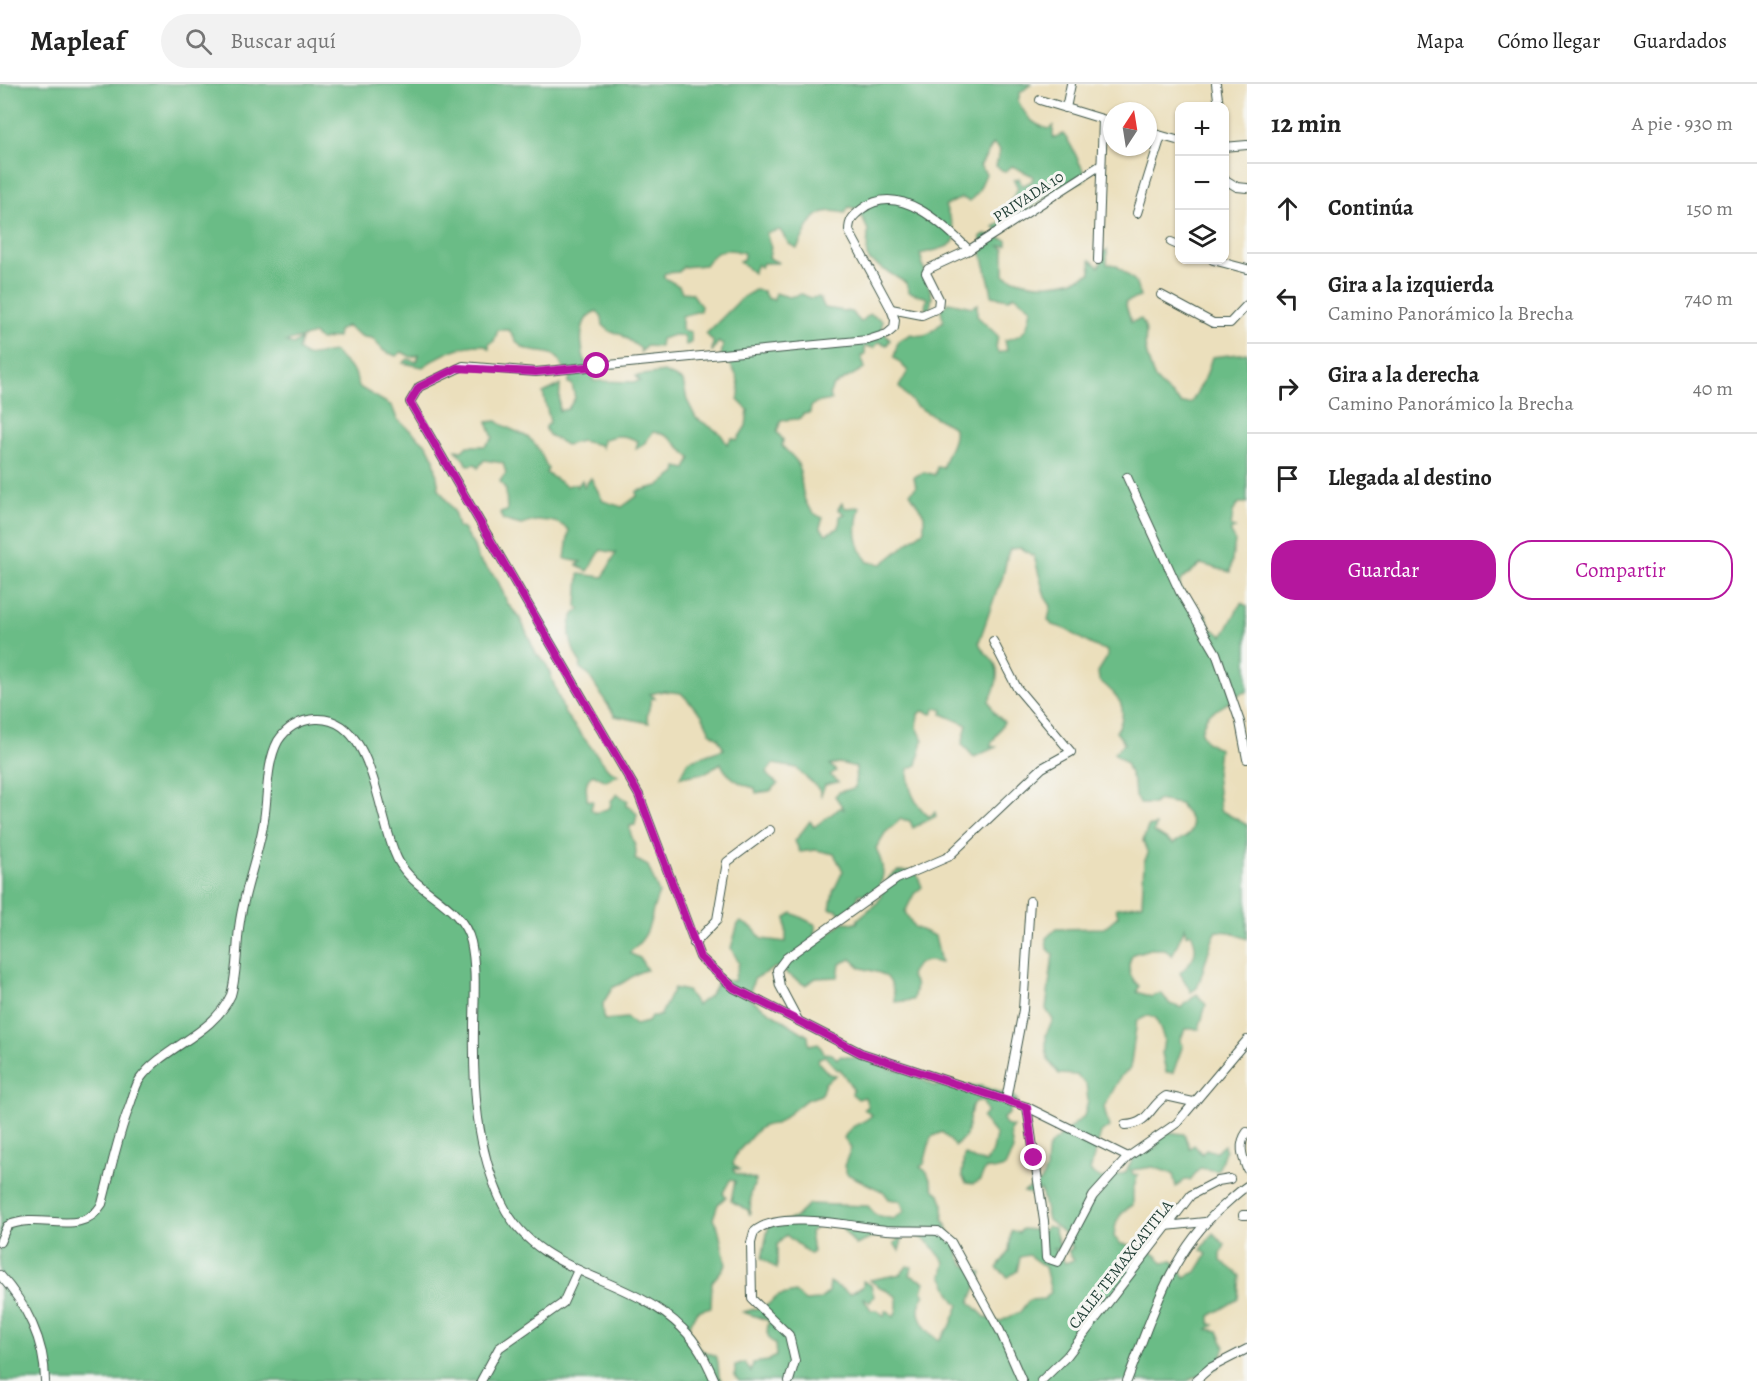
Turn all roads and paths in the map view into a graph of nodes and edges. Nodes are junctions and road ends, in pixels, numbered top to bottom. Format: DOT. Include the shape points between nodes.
graph roads {
  1 [pos="1071,84"];
  2 [pos="1216,84"];
  3 [pos="1040,100"];
  4 [pos="1218,102"];
  5 [pos="1066,108"];
  6 [pos="1103,119"];
  7 [pos="1157,135"];
  8 [pos="1161,136"];
  9 [pos="1175,140"];
  10 [pos="1247,145"];
  11 [pos="1229,147"];
  12 [pos="1103,152"];
  13 [pos="1101,165"];
  14 [pos="1229,182"];
  15 [pos="1247,188"];
  16 [pos="1137,213"];
  17 [pos="1171,242"];
  18 [pos="1175,244"];
  19 [pos="969,250"];
  20 [pos="1098,260"];
  21 [pos="1228,264"];
  22 [pos="1247,269"];
  23 [pos="1161,296"];
  24 [pos="1247,305"];
  25 [pos="891,309"];
  26 [pos="1127,477"];
  27 [pos="993,641"];
  28 [pos="1244,722"];
  29 [pos="1247,759"];
  30 [pos="770,830"];
  31 [pos="1030,901"];
  32 [pos="694,944"];
  33 [pos="799,1022"];
  34 [pos="1247,1040"];
  35 [pos="1006,1100"];
  36 [pos="1193,1102"];
  37 [pos="1027,1107"];
  38 [pos="1125,1125"];
  39 [pos="1247,1132"];
  40 [pos="1128,1157"];
  41 [pos="1247,1169"];
  42 [pos="1230,1179"];
  43 [pos="1247,1186"];
  44 [pos="1205,1222"];
  45 [pos="1166,1226"];
  46 [pos="0,1242"];
  47 [pos="578,1270"];
  48 [pos="0,1275"];
  49 [pos="1247,1349"];
  50 [pos="45,1381"];
  51 [pos="481,1381"];
  52 [pos="715,1381"];
  53 [pos="789,1381"];
  54 [pos="1022,1381"];
  55 [pos="1041,1381"];
  56 [pos="1127,1381"];
  57 [pos="1195,1381"];
  1 -- 5 [label="street"];
  2 -- 4 [label="street"];
  3 -- 5 [label="street"];
  5 -- 6 [label="street"];
  7 -- 8 [label="street"];
  8 -- 9 [label="street"];
  8 -- 16 [label="street"];
  10 -- 11 [label="street"];
  12 -- 13 [label="street"];
  13 -- 19 [label="street, PRIVADA 10"];
  13 -- 20 [label="street"];
  14 -- 15 [label="street"];
  17 -- 18 [label="street"];
  19 -- 25 [label="street, PRIVADA 10" via="928,269 926,273 939,299 938,308 922,315"];
  19 -- 25 [label="street" via="939,219 915,207 883,200 853,215 849,231"];
  21 -- 22 [label="street"];
  23 -- 24 [label="street" via="1212,324 1230,323"];
  25 -- 32 [label="street" via="894,328 868,339 536,372 457,368 419,387 410,402 639,795"];
  26 -- 28 [label="street" via="1180,592 1216,652"];
  27 -- 33 [label="street" via="1017,688 1071,752 1042,768 948,857 897,879 786,958 777,970 780,986"];
  28 -- 29 [label="street"];
  30 -- 32 [label="street" via="727,861 717,920"];
  31 -- 35 [label="street" via="1023,1010"];
  32 -- 33 [label="street" via="700,957 734,988"];
  33 -- 35 [label="street" via="861,1053"];
  34 -- 36 [label="street"];
  35 -- 37 [label="street"];
  36 -- 38 [label="street" via="1166,1096 1148,1116"];
  36 -- 40 [label="street" via="1177,1123"];
  37 -- 40 [label="street"];
  37 -- 40 [label="street" via="1049,1260 1059,1261 1094,1196"];
  39 -- 41 [label="street" via="1241,1141"];
  42 -- 45 [label="street, CALLE TEMAXCATITLA" via="1191,1195"];
  43 -- 44 [label="street"];
  44 -- 45 [label="street"];
  44 -- 56 [label="street" via="1168,1275"];
  45 -- 55 [label="street, CALLE TEMAXCATITLA" via="1066,1356"];
  46 -- 47 [label="street" via="7,1226 20,1220 70,1224 83,1222 97,1212 118,1136 139,1080 206,1027 226,1005 233,986 240,919 264,821 273,752 290,726 302,720 324,719 341,725 354,736 398,861 457,915 471,941 478,1131 502,1204 515,1225 541,1251"];
  47 -- 51 [label="street" via="563,1302 499,1348"];
  47 -- 52 [label="street" via="635,1295 682,1328 702,1352"];
  48 -- 50 [label="street" via="14,1291 36,1331"];
  49 -- 57 [label="street" via="1210,1368"];
  53 -- 54 [label="street" via="795,1361 789,1335 752,1299 751,1244 754,1232 766,1225 809,1221 943,1234 1000,1330"];
}
